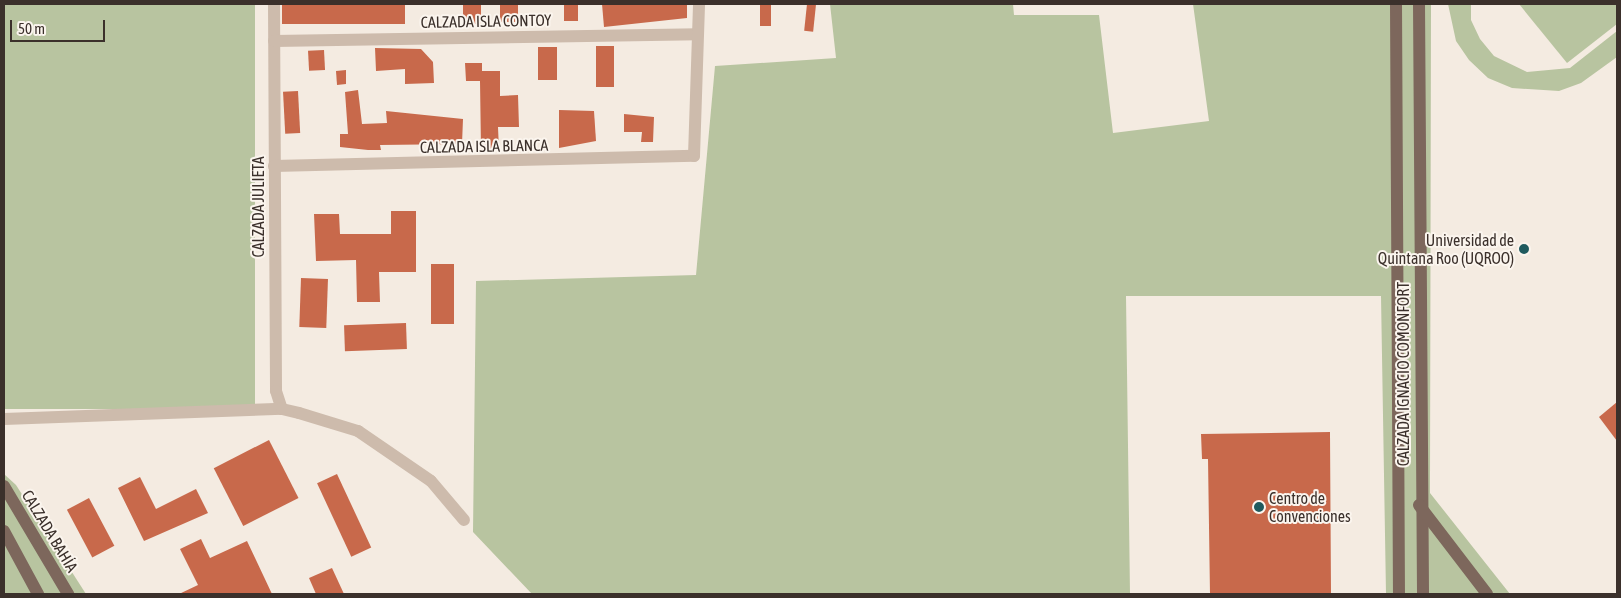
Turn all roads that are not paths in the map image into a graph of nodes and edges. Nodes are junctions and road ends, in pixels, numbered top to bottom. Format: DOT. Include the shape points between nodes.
graph roads {
  1 [pos="274,4"];
  2 [pos="699,4"];
  3 [pos="1396,4"];
  4 [pos="1419,4"];
  5 [pos="698,34"];
  6 [pos="274,41"];
  7 [pos="274,166"];
  8 [pos="282,409"];
  9 [pos="4,419"];
  10 [pos="4,486"];
  11 [pos="1419,505"];
  12 [pos="464,520"];
  13 [pos="4,531"];
  14 [pos="38,594"];
  15 [pos="68,594"];
  16 [pos="1399,594"];
  17 [pos="1423,594"];
  18 [pos="1487,594"];
  1 -- 6 [label="street, CALZADA JULIETA"];
  2 -- 5 [label="street"];
  3 -- 16 [label="main road, CALZADA IGNACIO COMONFORT"];
  4 -- 11 [label="main road, CALZADA IGNACIO COMONFORT"];
  5 -- 6 [label="street, CALZADA ISLA CONTOY"];
  5 -- 7 [label="street, CALZADA ISLA BLANCA" via="694,156"];
  6 -- 7 [label="street, CALZADA JULIETA"];
  7 -- 8 [label="street, CALZADA JULIETA" via="276,391"];
  8 -- 9 [label="street"];
  8 -- 12 [label="street" via="358,431 431,481"];
  10 -- 15 [label="main road, CALZADA BAHÍA"];
  11 -- 17 [label="main road, CALZADA IGNACIO COMONFORT"];
  11 -- 18 [label="main road"];
  13 -- 14 [label="main road"];
}
